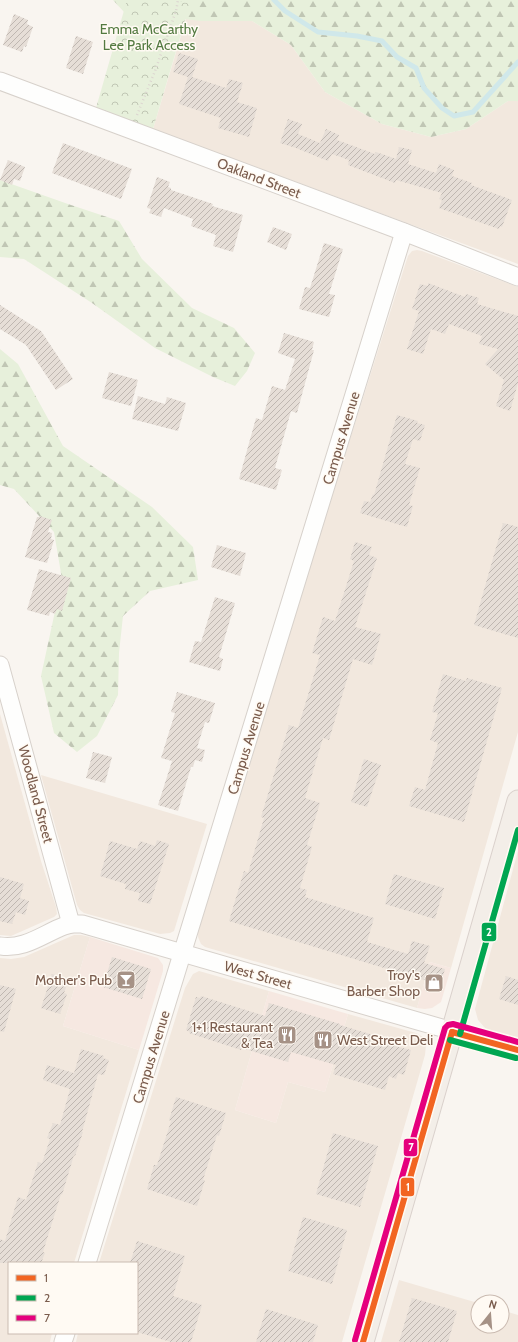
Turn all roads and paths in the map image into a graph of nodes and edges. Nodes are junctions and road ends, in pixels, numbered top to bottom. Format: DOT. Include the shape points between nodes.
graph roads {
  1 [pos="178,0"];
  2 [pos="0,81"];
  3 [pos="136,117"];
  4 [pos="404,232"];
  5 [pos="518,277"];
  6 [pos="0,665"];
  7 [pos="518,801"];
  8 [pos="71,924"];
  9 [pos="0,946"];
  10 [pos="183,953"];
  11 [pos="452,1032"];
  12 [pos="518,1050"];
  13 [pos="87,1262"];
  14 [pos="363,1342"];
  1 -- 3 [label="path" via="174,19"];
  2 -- 4 [label="street, Oakland Street"];
  4 -- 5 [label="street, Oakland Street"];
  4 -- 10 [label="street, Campus Avenue"];
  6 -- 8 [label="street, Woodland Street"];
  7 -- 11 [label="main road"];
  8 -- 9 [label="street, West Street" via="23,945"];
  8 -- 10 [label="street, West Street" via="82,924"];
  10 -- 11 [label="street, West Street"];
  10 -- 13 [label="street, Campus Avenue"];
  11 -- 12 [label="street, West Street"];
  11 -- 14 [label="main road"];
}
